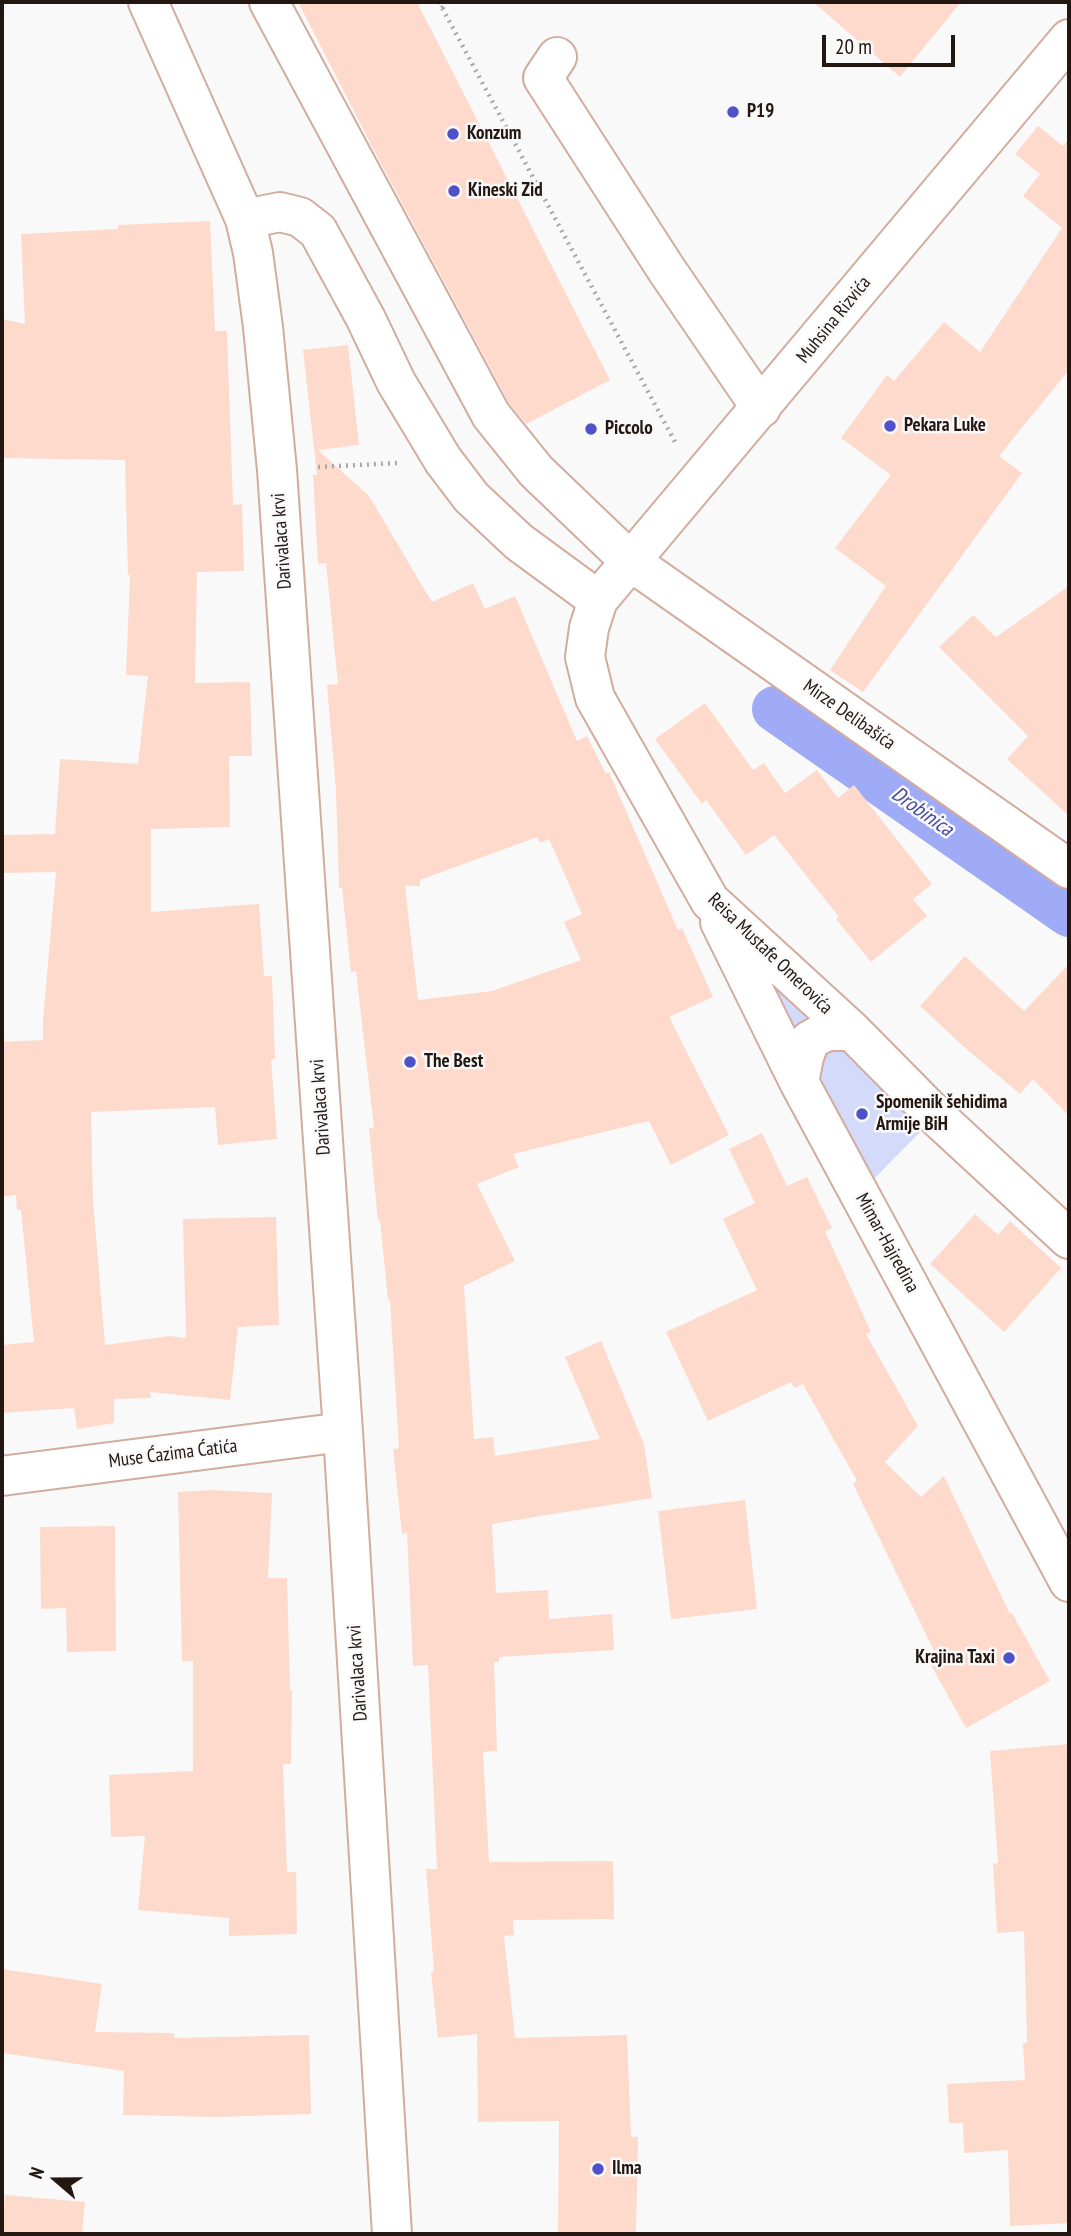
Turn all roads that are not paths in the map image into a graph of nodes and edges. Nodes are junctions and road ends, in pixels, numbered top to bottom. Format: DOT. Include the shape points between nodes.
graph roads {
  1 [pos="148,2"];
  2 [pos="269,2"];
  3 [pos="1069,39"];
  4 [pos="557,57"];
  5 [pos="245,219"];
  6 [pos="761,408"];
  7 [pos="630,561"];
  8 [pos="598,600"];
  9 [pos="1069,869"];
  10 [pos="710,901"];
  11 [pos="852,1031"];
  12 [pos="799,1082"];
  13 [pos="1069,1239"];
  14 [pos="343,1432"];
  15 [pos="2,1476"];
  16 [pos="1069,1582"];
  17 [pos="392,2234"];
  1 -- 5 [label="street, Darivalaca krvi"];
  2 -- 7 [label="street, Mirze Delibašića" via="491,415 536,471"];
  3 -- 6 [label="street, Muhsina Rizvića"];
  4 -- 6 [label="street" via="543,78 608,156 676,260"];
  5 -- 8 [label="street" via="280,212 300,217 318,231 396,383 471,497 519,542"];
  5 -- 14 [label="street, Darivalaca krvi" via="260,302 277,470"];
  6 -- 7 [label="street, Muhsina Rizvića"];
  7 -- 8 [label="street, Muhsina Rizvića"];
  7 -- 9 [label="street, Mirze Delibašića"];
  8 -- 10 [label="street, Reisa Mustafe Omerovića" via="585,657 595,698"];
  10 -- 11 [label="street, Reisa Mustafe Omerovića"];
  10 -- 12 [label="street, Mimar-Hajredina"];
  11 -- 12 [label="street" via="827,1031 810,1040"];
  11 -- 13 [label="street, Reisa Mustafe Omerovića"];
  12 -- 16 [label="street, Mimar-Hajredina"];
  14 -- 15 [label="street, Muse Ćazima Ćatića"];
  14 -- 17 [label="street, Darivalaca krvi"];
}
